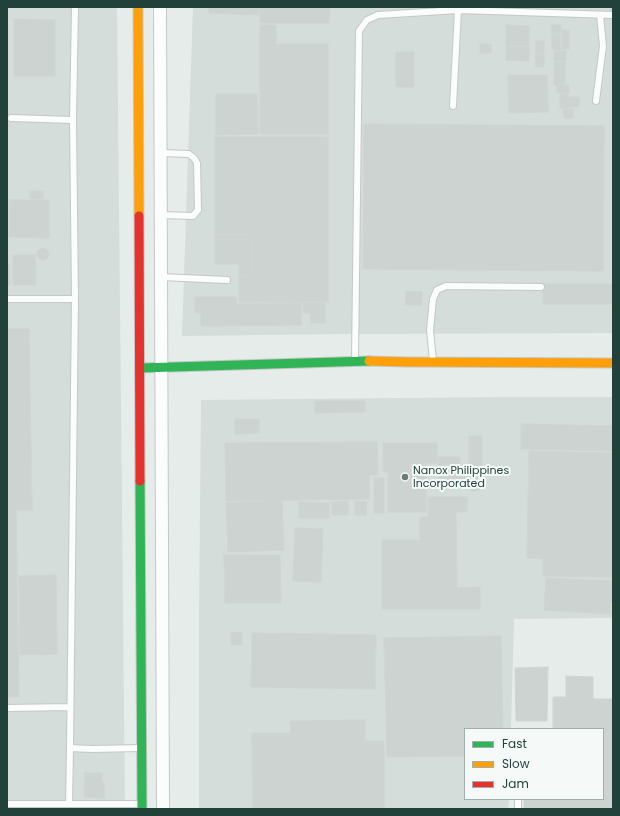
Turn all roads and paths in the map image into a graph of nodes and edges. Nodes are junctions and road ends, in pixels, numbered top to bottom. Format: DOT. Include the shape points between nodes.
graph roads {
  1 [pos="75,7"];
  2 [pos="138,7"];
  3 [pos="160,7"];
  4 [pos="458,10"];
  5 [pos="600,15"];
  6 [pos="613,16"];
  7 [pos="596,101"];
  8 [pos="453,106"];
  9 [pos="11,118"];
  10 [pos="73,120"];
  11 [pos="160,153"];
  12 [pos="161,215"];
  13 [pos="161,277"];
  14 [pos="227,280"];
  15 [pos="541,287"];
  16 [pos="7,299"];
  17 [pos="75,299"];
  18 [pos="356,360"];
  19 [pos="433,362"];
  20 [pos="613,363"];
  21 [pos="140,368"];
  22 [pos="161,368"];
  23 [pos="70,706"];
  24 [pos="7,708"];
  25 [pos="70,748"];
  26 [pos="141,748"];
  27 [pos="7,804"];
  28 [pos="69,804"];
  29 [pos="142,807"];
  30 [pos="163,809"];
  1 -- 10 [label="lane"];
  2 -- 21 [label="street"];
  3 -- 11 [label="street"];
  4 -- 5 [label="lane"];
  4 -- 8 [label="lane"];
  4 -- 18 [label="lane" via="378,15 367,20 359,31"];
  5 -- 6 [label="lane"];
  5 -- 7 [label="lane" via="603,46"];
  9 -- 10 [label="lane"];
  10 -- 17 [label="lane"];
  11 -- 12 [label="street"];
  11 -- 12 [label="lane" via="189,154 194,158 197,163 198,210 193,216"];
  12 -- 13 [label="street"];
  13 -- 14 [label="lane"];
  13 -- 22 [label="street"];
  15 -- 19 [label="lane" via="446,286 437,290 433,299 430,330"];
  16 -- 17 [label="lane"];
  17 -- 23 [label="lane"];
  18 -- 19 [label="street"];
  18 -- 22 [label="street"];
  19 -- 20 [label="street"];
  21 -- 22 [label="street"];
  21 -- 26 [label="street"];
  22 -- 30 [label="street"];
  23 -- 24 [label="lane"];
  23 -- 25 [label="lane"];
  25 -- 26 [label="lane"];
  25 -- 28 [label="lane"];
  26 -- 29 [label="street"];
  27 -- 28 [label="lane"];
  28 -- 29 [label="lane"];
}
